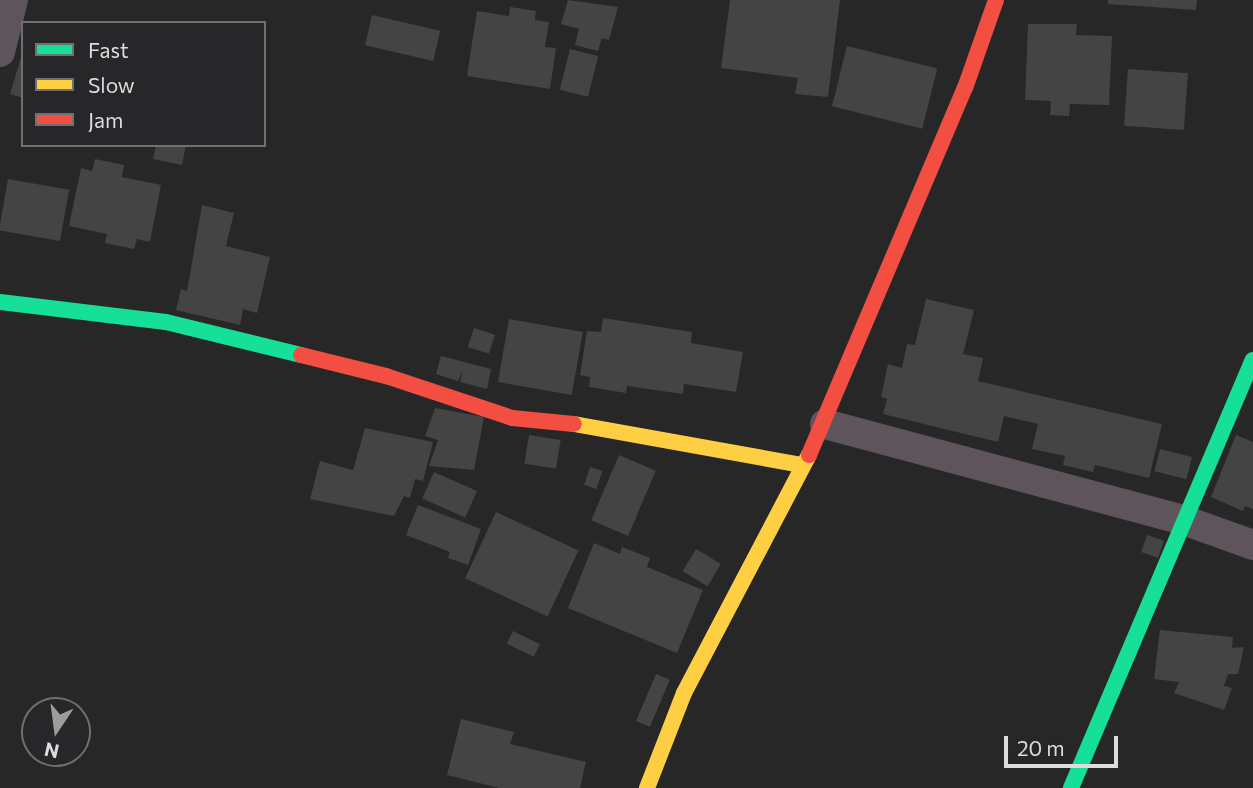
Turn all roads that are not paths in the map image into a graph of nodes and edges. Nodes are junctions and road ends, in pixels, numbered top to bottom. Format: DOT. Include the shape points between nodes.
graph roads {
  1 [pos="13,0"];
  2 [pos="996,0"];
  3 [pos="0,52"];
  4 [pos="0,302"];
  5 [pos="1253,360"];
  6 [pos="825,424"];
  7 [pos="802,465"];
  8 [pos="1186,521"];
  9 [pos="1253,545"];
  10 [pos="648,788"];
  11 [pos="1071,788"];
  1 -- 3 [label="street"];
  2 -- 6 [label="street" via="965,88"];
  4 -- 7 [label="street" via="166,322 386,376 512,418 620,429"];
  5 -- 8 [label="street"];
  6 -- 7 [label="street"];
  6 -- 8 [label="street"];
  7 -- 10 [label="street" via="684,693"];
  8 -- 9 [label="street"];
  8 -- 11 [label="street"];
}
